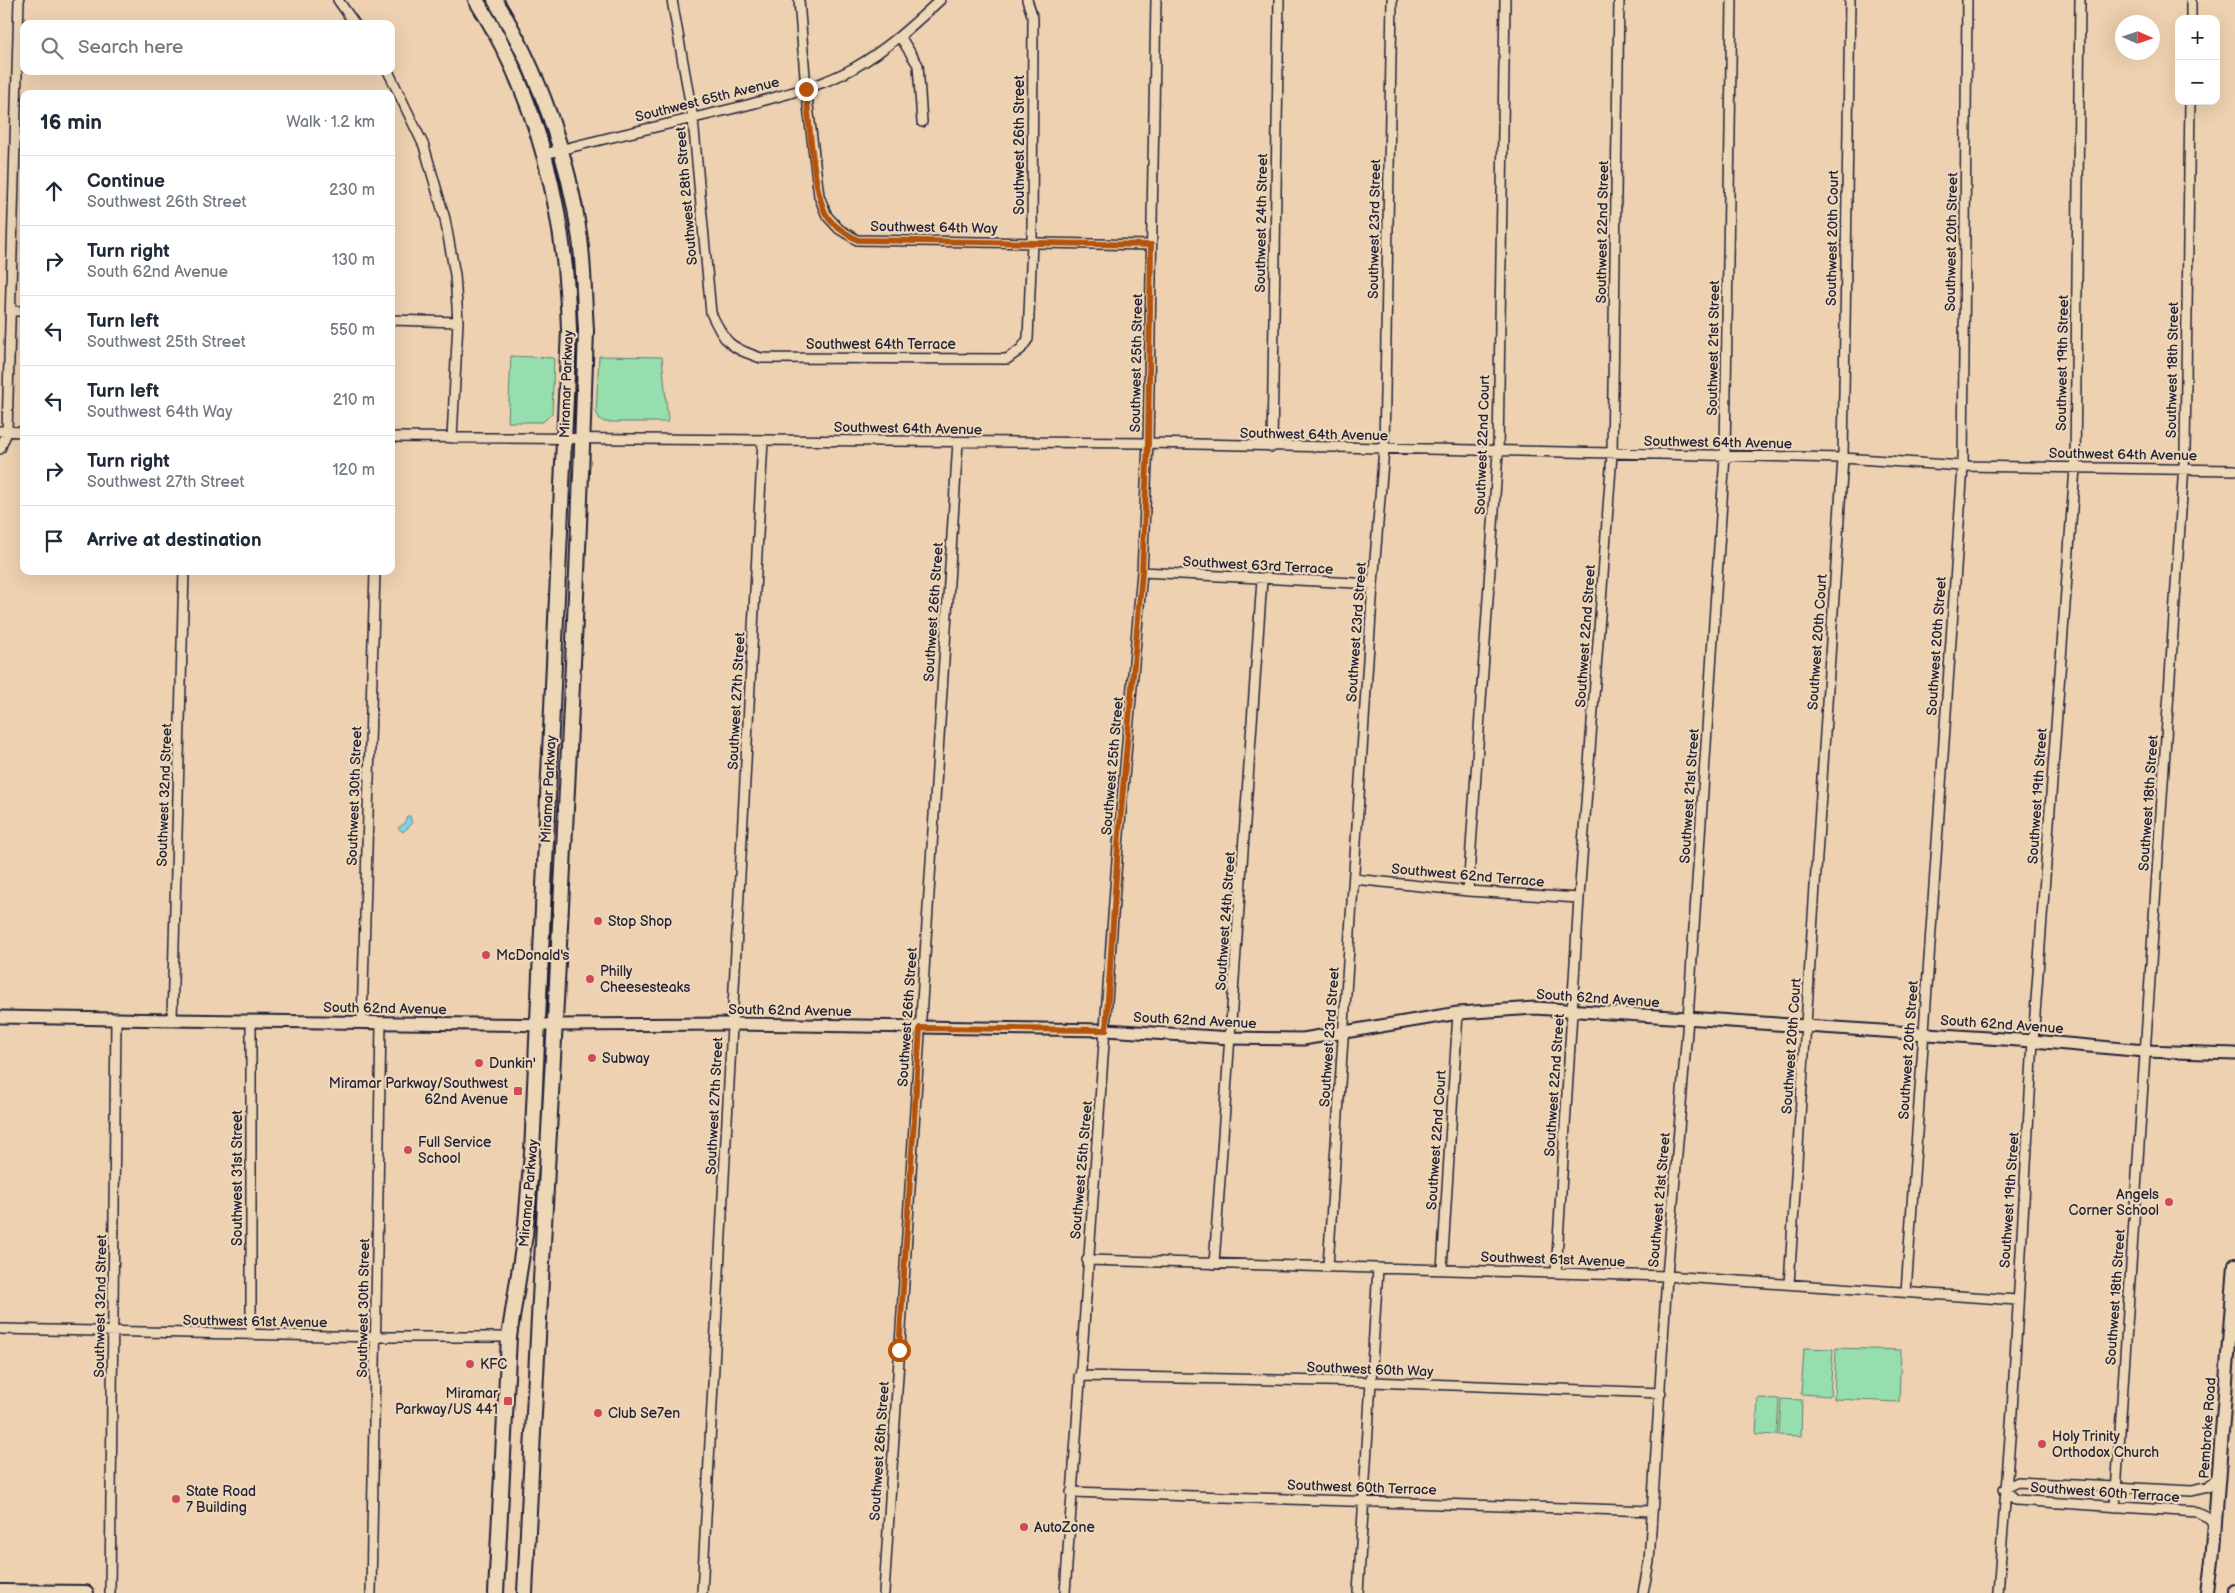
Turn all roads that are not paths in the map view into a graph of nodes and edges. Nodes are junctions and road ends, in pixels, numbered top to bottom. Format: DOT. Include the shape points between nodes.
graph roads {
  1 [pos="19,0"];
  2 [pos="338,0"];
  3 [pos="476,0"];
  4 [pos="495,0"];
  5 [pos="672,0"];
  6 [pos="799,0"];
  7 [pos="940,0"];
  8 [pos="1027,0"];
  9 [pos="1156,0"];
  10 [pos="1278,0"];
  11 [pos="1392,0"];
  12 [pos="1505,0"];
  13 [pos="1619,0"];
  14 [pos="1732,0"];
  15 [pos="1850,0"];
  16 [pos="1967,0"];
  17 [pos="2080,0"];
  18 [pos="2192,0"];
  19 [pos="2191,15"];
  20 [pos="351,20"];
  21 [pos="901,38"];
  22 [pos="390,75"];
  23 [pos="806,89"];
  24 [pos="20,94"];
  25 [pos="2190,105"];
  26 [pos="693,119"];
  27 [pos="922,122"];
  28 [pos="561,149"];
  29 [pos="544,154"];
  30 [pos="14,204"];
  31 [pos="20,204"];
  32 [pos="1032,242"];
  33 [pos="1151,245"];
  34 [pos="10,311"];
  35 [pos="20,311"];
  36 [pos="395,320"];
  37 [pos="458,322"];
  38 [pos="1021,349"];
  39 [pos="738,350"];
  40 [pos="3,431"];
  41 [pos="20,432"];
  42 [pos="395,437"];
  43 [pos="452,438"];
  44 [pos="564,438"];
  45 [pos="582,438"];
  46 [pos="764,440"];
  47 [pos="958,442"];
  48 [pos="1148,443"];
  49 [pos="1272,446"];
  50 [pos="0,449"];
  51 [pos="1384,449"];
  52 [pos="1498,452"];
  53 [pos="1612,454"];
  54 [pos="1726,455"];
  55 [pos="1842,458"];
  56 [pos="1962,466"];
  57 [pos="2075,468"];
  58 [pos="2183,469"];
  59 [pos="2235,470"];
  60 [pos="1142,572"];
  61 [pos="184,575"];
  62 [pos="375,575"];
  63 [pos="1262,580"];
  64 [pos="1372,584"];
  65 [pos="555,643"];
  66 [pos="570,710"];
  67 [pos="1354,879"];
  68 [pos="1468,891"];
  69 [pos="1579,898"];
  70 [pos="1573,1010"];
  71 [pos="1458,1014"];
  72 [pos="0,1016"];
  73 [pos="116,1018"];
  74 [pos="1688,1019"];
  75 [pos="172,1020"];
  76 [pos="250,1021"];
  77 [pos="362,1022"];
  78 [pos="380,1023"];
  79 [pos="538,1024"];
  80 [pos="732,1024"];
  81 [pos="556,1025"];
  82 [pos="1806,1026"];
  83 [pos="920,1028"];
  84 [pos="1106,1030"];
  85 [pos="1923,1033"];
  86 [pos="1343,1034"];
  87 [pos="1231,1038"];
  88 [pos="2033,1041"];
  89 [pos="2145,1050"];
  90 [pos="2235,1054"];
  91 [pos="1088,1260"];
  92 [pos="1214,1264"];
  93 [pos="2235,1265"];
  94 [pos="1328,1266"];
  95 [pos="1378,1268"];
  96 [pos="1442,1269"];
  97 [pos="1556,1273"];
  98 [pos="1667,1276"];
  99 [pos="1789,1284"];
  100 [pos="1906,1292"];
  101 [pos="2017,1300"];
  102 [pos="0,1330"];
  103 [pos="114,1333"];
  104 [pos="251,1335"];
  105 [pos="377,1337"];
  106 [pos="509,1338"];
  107 [pos="1079,1376"];
  108 [pos="1372,1382"];
  109 [pos="1661,1393"];
  110 [pos="2218,1475"];
  111 [pos="2116,1488"];
  112 [pos="2004,1489"];
  113 [pos="1071,1492"];
  114 [pos="1363,1501"];
  115 [pos="2115,1507"];
  116 [pos="1652,1511"];
  117 [pos="2215,1526"];
  118 [pos="0,1592"];
  119 [pos="86,1593"];
  120 [pos="110,1593"];
  121 [pos="372,1593"];
  122 [pos="496,1593"];
  123 [pos="525,1593"];
  124 [pos="702,1593"];
  125 [pos="884,1593"];
  126 [pos="1065,1593"];
  127 [pos="1358,1593"];
  128 [pos="1643,1593"];
  129 [pos="1998,1593"];
  130 [pos="2208,1593"];
  1 -- 24 [label="street"];
  2 -- 20 [label="street"];
  3 -- 29 [label="main road, Miramar Parkway" via="516,75"];
  4 -- 28 [label="main road, Miramar Parkway" via="531,70"];
  5 -- 26 [label="street, Southwest 28th Street"];
  6 -- 23 [label="street"];
  7 -- 21 [label="street, Southwest 65th Avenue"];
  8 -- 32 [label="street, Southwest 26th Street" via="1033,18"];
  9 -- 33 [label="street, Southwest 25th Street"];
  10 -- 49 [label="street, Southwest 24th Street"];
  11 -- 51 [label="street, Southwest 23rd Street"];
  12 -- 52 [label="street, Southwest 22nd Court"];
  13 -- 53 [label="street, Southwest 22nd Street"];
  14 -- 54 [label="street, Southwest 21st Street"];
  15 -- 55 [label="street, Southwest 20th Court"];
  16 -- 56 [label="street, Southwest 20th Street"];
  17 -- 57 [label="street, Southwest 19th Street"];
  18 -- 19 [label="street"];
  21 -- 23 [label="street, Southwest 65th Avenue" via="853,68"];
  21 -- 27 [label="street" via="918,66"];
  22 -- 37 [label="street" via="424,146 445,219 455,275"];
  23 -- 26 [label="street, Southwest 65th Avenue"];
  23 -- 32 [label="street, Southwest 64th Way" via="819,196 827,216 840,229 858,240"];
  24 -- 30 [label="street"];
  25 -- 58 [label="street, Southwest 18th Street"];
  26 -- 28 [label="street, Southwest 65th Avenue"];
  26 -- 39 [label="street, Southwest 28th Street" via="711,313 724,339"];
  28 -- 29 [label="street, Southwest 65th Avenue"];
  28 -- 45 [label="main road, Miramar Parkway" via="580,238 584,279 586,330"];
  29 -- 44 [label="main road, Miramar Parkway" via="563,240 567,280 569,330"];
  30 -- 31 [label="street"];
  30 -- 34 [label="street"];
  32 -- 33 [label="street, Southwest 64th Way"];
  32 -- 38 [label="street, Southwest 26th Street" via="1028,339"];
  33 -- 48 [label="street, Southwest 25th Street"];
  34 -- 35 [label="street"];
  34 -- 40 [label="street"];
  36 -- 37 [label="street"];
  37 -- 43 [label="street"];
  38 -- 39 [label="street, Southwest 64th Terrace" via="1006,359 761,358"];
  40 -- 41 [label="street"];
  40 -- 50 [label="street"];
  42 -- 43 [label="street, Southwest 64th Avenue"];
  43 -- 44 [label="street, Southwest 64th Avenue"];
  44 -- 45 [label="street, Southwest 64th Avenue"];
  44 -- 65 [label="main road, Miramar Parkway"];
  45 -- 46 [label="street, Southwest 64th Avenue"];
  45 -- 66 [label="main road, Miramar Parkway"];
  46 -- 47 [label="street, Southwest 64th Avenue"];
  46 -- 80 [label="street, Southwest 27th Street"];
  47 -- 48 [label="street, Southwest 64th Avenue"];
  47 -- 83 [label="street, Southwest 26th Street"];
  48 -- 49 [label="street, Southwest 64th Avenue"];
  48 -- 60 [label="street, Southwest 25th Street"];
  49 -- 51 [label="street, Southwest 64th Avenue"];
  51 -- 52 [label="street, Southwest 64th Avenue"];
  51 -- 64 [label="street, Southwest 23rd Street"];
  52 -- 53 [label="street, Southwest 64th Avenue"];
  52 -- 68 [label="street, Southwest 22nd Court"];
  53 -- 54 [label="street, Southwest 64th Avenue"];
  53 -- 69 [label="street, Southwest 22nd Street"];
  54 -- 55 [label="street, Southwest 64th Avenue"];
  54 -- 74 [label="street, Southwest 21st Street"];
  55 -- 56 [label="street, Southwest 64th Avenue"];
  55 -- 82 [label="street, Southwest 20th Court"];
  56 -- 57 [label="street, Southwest 64th Avenue"];
  56 -- 85 [label="street, Southwest 20th Street"];
  57 -- 58 [label="street, Southwest 64th Avenue"];
  57 -- 88 [label="street, Southwest 19th Street"];
  58 -- 59 [label="street, Southwest 64th Avenue"];
  58 -- 89 [label="street, Southwest 18th Street"];
  60 -- 63 [label="street, Southwest 63rd Terrace"];
  60 -- 84 [label="street, Southwest 25th Street"];
  61 -- 75 [label="street, Southwest 32nd Street"];
  62 -- 77 [label="street, Southwest 30th Street"];
  63 -- 64 [label="street, Southwest 63rd Terrace"];
  63 -- 87 [label="street, Southwest 24th Street"];
  64 -- 67 [label="street, Southwest 23rd Street"];
  65 -- 66 [label="main road" via="561,662 560,695"];
  65 -- 79 [label="main road, Miramar Parkway"];
  66 -- 81 [label="main road, Miramar Parkway"];
  67 -- 68 [label="street, Southwest 62nd Terrace"];
  67 -- 86 [label="street, Southwest 23rd Street"];
  68 -- 69 [label="street, Southwest 62nd Terrace"];
  69 -- 70 [label="street, Southwest 22nd Street"];
  70 -- 71 [label="street, South 62nd Avenue" via="1534,1008"];
  70 -- 74 [label="street, South 62nd Avenue"];
  70 -- 97 [label="street, Southwest 22nd Street"];
  71 -- 86 [label="street, South 62nd Avenue"];
  71 -- 96 [label="street, Southwest 22nd Court"];
  72 -- 73 [label="street, South 62nd Avenue"];
  73 -- 75 [label="street, South 62nd Avenue"];
  73 -- 103 [label="street, Southwest 32nd Street"];
  74 -- 82 [label="street, South 62nd Avenue"];
  74 -- 98 [label="street, Southwest 21st Street"];
  75 -- 76 [label="street, South 62nd Avenue"];
  76 -- 77 [label="street, South 62nd Avenue"];
  76 -- 104 [label="street, Southwest 31st Street"];
  77 -- 78 [label="street, South 62nd Avenue"];
  78 -- 79 [label="street, South 62nd Avenue"];
  78 -- 105 [label="street, Southwest 30th Street"];
  79 -- 81 [label="street, South 62nd Avenue"];
  79 -- 106 [label="main road, Miramar Parkway" via="525,1235"];
  80 -- 81 [label="street, South 62nd Avenue"];
  80 -- 83 [label="street, South 62nd Avenue"];
  80 -- 124 [label="street, Southwest 27th Street"];
  81 -- 123 [label="main road, Miramar Parkway"];
  82 -- 85 [label="street, South 62nd Avenue"];
  82 -- 99 [label="street, Southwest 20th Court"];
  83 -- 84 [label="street, South 62nd Avenue"];
  83 -- 125 [label="street, Southwest 26th Street"];
  84 -- 87 [label="street, South 62nd Avenue"];
  84 -- 91 [label="street, Southwest 25th Street"];
  85 -- 88 [label="street, South 62nd Avenue"];
  85 -- 100 [label="street, Southwest 20th Street"];
  86 -- 87 [label="street, South 62nd Avenue" via="1303,1039"];
  86 -- 94 [label="street, Southwest 23rd Street"];
  87 -- 92 [label="street, Southwest 24th Street"];
  88 -- 89 [label="street, South 62nd Avenue"];
  88 -- 101 [label="street, Southwest 19th Street"];
  89 -- 90 [label="street, South 62nd Avenue"];
  89 -- 111 [label="street, Southwest 18th Street"];
  91 -- 92 [label="street, Southwest 61st Avenue"];
  91 -- 107 [label="street, Southwest 25th Street"];
  92 -- 94 [label="street, Southwest 61st Avenue"];
  93 -- 110 [label="main road, Pembroke Road"];
  94 -- 95 [label="street, Southwest 61st Avenue"];
  95 -- 96 [label="street, Southwest 61st Avenue"];
  95 -- 108 [label="street"];
  96 -- 97 [label="street, Southwest 61st Avenue"];
  97 -- 98 [label="street, Southwest 61st Avenue"];
  98 -- 99 [label="street, Southwest 61st Avenue"];
  98 -- 109 [label="street, Southwest 21st Street"];
  99 -- 100 [label="street, Southwest 61st Avenue"];
  100 -- 101 [label="street, Southwest 61st Avenue"];
  101 -- 112 [label="street, Southwest 19th Street" via="2012,1412"];
  102 -- 103 [label="street, Southwest 61st Avenue"];
  103 -- 104 [label="street, Southwest 61st Avenue"];
  103 -- 120 [label="street, Southwest 32nd Street"];
  104 -- 105 [label="street, Southwest 61st Avenue"];
  105 -- 106 [label="street, Southwest 61st Avenue"];
  105 -- 121 [label="street, Southwest 30th Street"];
  106 -- 122 [label="main road, Miramar Parkway"];
  107 -- 108 [label="street, Southwest 60th Way"];
  107 -- 113 [label="street, Southwest 25th Street"];
  108 -- 109 [label="street, Southwest 60th Way"];
  108 -- 114 [label="street"];
  109 -- 116 [label="street, Southwest 21st Street"];
  110 -- 111 [label="street, Southwest 60th Terrace" via="2208,1487 2192,1491"];
  110 -- 117 [label="main road, Pembroke Road"];
  111 -- 112 [label="street, Southwest 60th Terrace" via="2018,1482"];
  111 -- 115 [label="street, Southwest 18th Street"];
  112 -- 115 [label="street, Southwest 60th Terrace" via="2016,1500"];
  112 -- 129 [label="street, Southwest 19th Street"];
  113 -- 114 [label="street, Southwest 60th Terrace"];
  113 -- 126 [label="street, Southwest 25th Street"];
  114 -- 116 [label="street, Southwest 60th Terrace"];
  114 -- 127 [label="street"];
  115 -- 117 [label="street, Southwest 60th Terrace" via="2197,1512 2209,1518"];
  116 -- 128 [label="street, Southwest 21st Street" via="1649,1562"];
  117 -- 130 [label="main road, Pembroke Road"];
  118 -- 119 [label="main road"];
}
